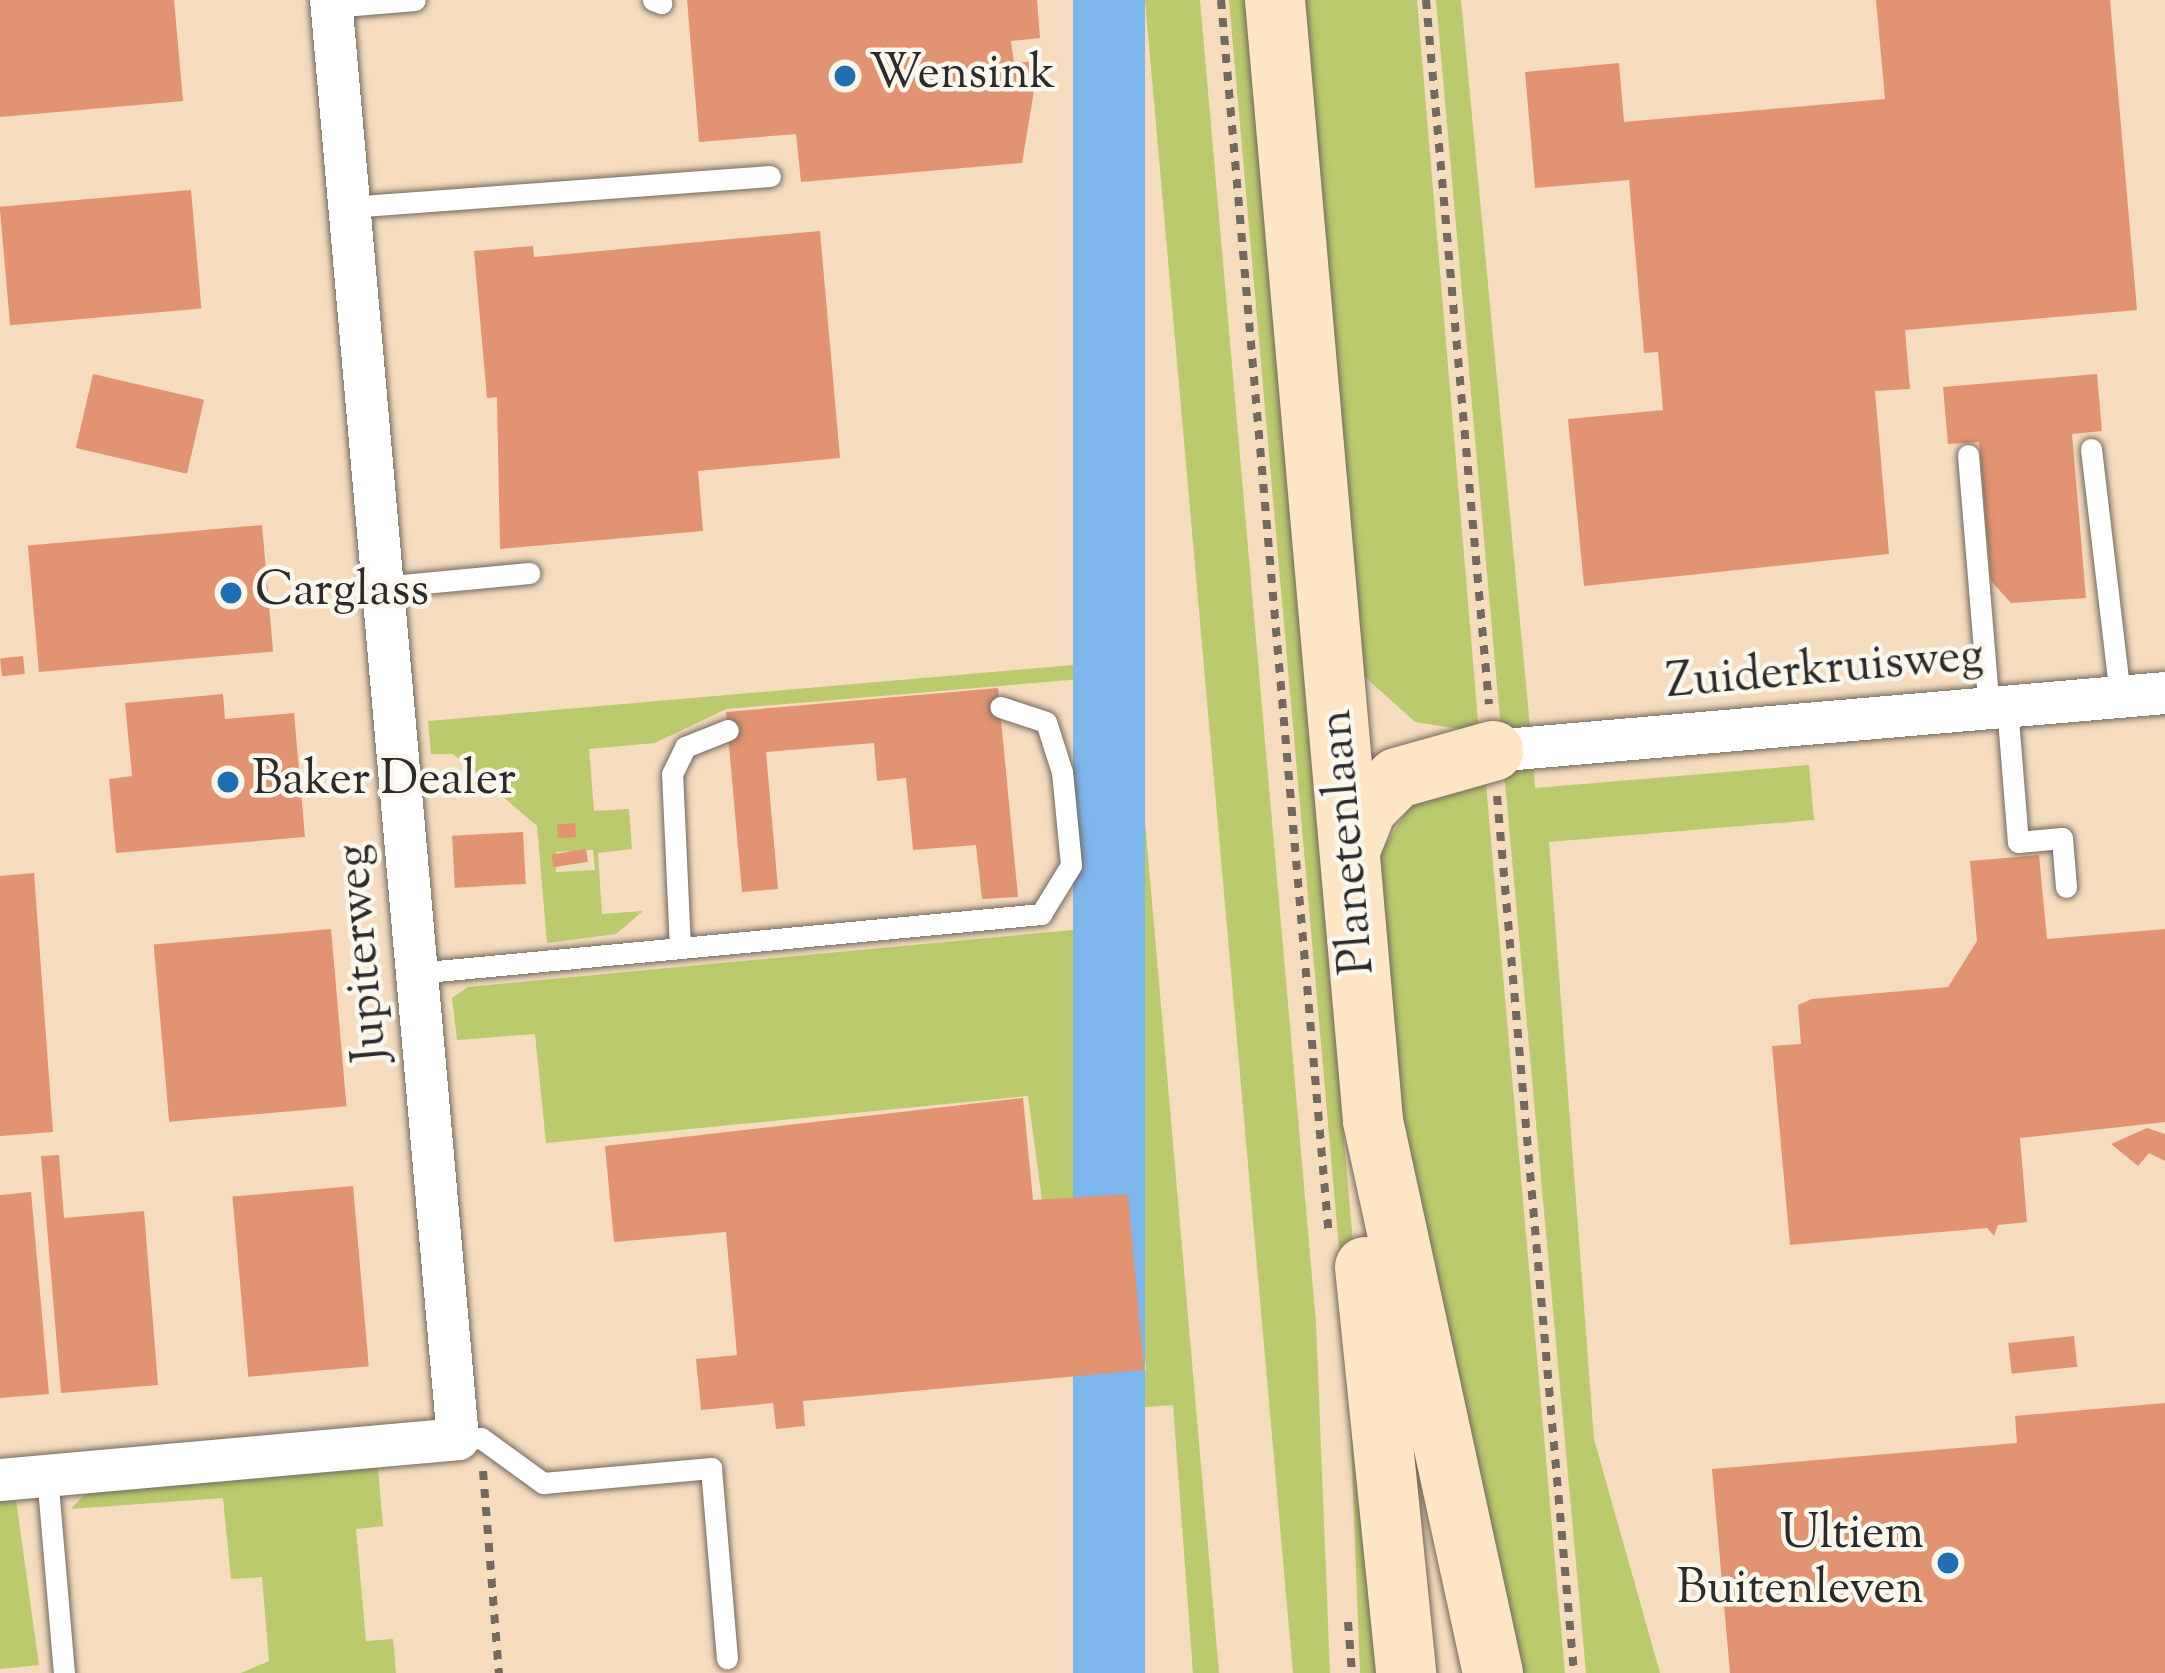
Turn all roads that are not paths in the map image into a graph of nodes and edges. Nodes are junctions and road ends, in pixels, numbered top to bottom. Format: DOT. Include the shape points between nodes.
graph roads {
  1 [pos="415,0"];
  2 [pos="1254,0"];
  3 [pos="1275,0"];
  4 [pos="331,3"];
  5 [pos="770,176"];
  6 [pos="349,207"];
  7 [pos="2091,449"];
  8 [pos="1967,455"];
  9 [pos="529,573"];
  10 [pos="382,587"];
  11 [pos="1336,691"];
  12 [pos="2165,692"];
  13 [pos="2120,696"];
  14 [pos="1000,706"];
  15 [pos="1998,707"];
  16 [pos="728,730"];
  17 [pos="1493,751"];
  18 [pos="1350,850"];
  19 [pos="2066,886"];
  20 [pos="680,948"];
  21 [pos="416,973"];
  22 [pos="469,1438"];
  23 [pos="46,1475"];
  24 [pos="0,1480"];
  25 [pos="1405,1657"];
  26 [pos="728,1658"];
  27 [pos="64,1673"];
  28 [pos="1479,1673"];
  29 [pos="1493,1673"];
  1 -- 4 [label="lane"];
  2 -- 25 [label="main road, Planetenlaan"];
  3 -- 11 [label="main road, Planetenlaan"];
  4 -- 6 [label="street, Jupiterweg"];
  5 -- 6 [label="lane"];
  6 -- 10 [label="street, Jupiterweg"];
  7 -- 13 [label="lane"];
  8 -- 15 [label="lane"];
  9 -- 10 [label="lane"];
  10 -- 21 [label="street, Jupiterweg"];
  11 -- 17 [label="main road" via="1380,737"];
  11 -- 18 [label="main road, Planetenlaan"];
  12 -- 13 [label="street, Zuiderkruisweg"];
  13 -- 15 [label="street, Zuiderkruisweg"];
  14 -- 20 [label="lane" via="1046,722 1062,772 1071,865 1041,914"];
  15 -- 17 [label="street, Zuiderkruisweg"];
  15 -- 19 [label="lane" via="2018,842 2062,838"];
  16 -- 20 [label="lane" via="685,747 672,774"];
  17 -- 18 [label="main road" via="1397,778 1366,808"];
  18 -- 29 [label="main road, Planetenlaan" via="1373,1121"];
  20 -- 21 [label="lane"];
  21 -- 22 [label="street, Jupiterweg"];
  22 -- 23 [label="street"];
  22 -- 26 [label="lane" via="543,1483 711,1468"];
  23 -- 24 [label="street"];
  23 -- 27 [label="lane"];
  25 -- 28 [label="main road" via="1423,1618 1454,1622"];
}
